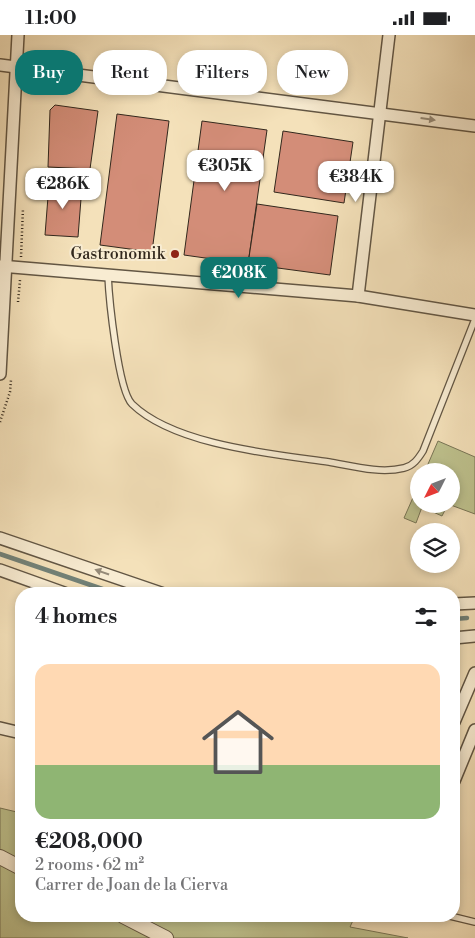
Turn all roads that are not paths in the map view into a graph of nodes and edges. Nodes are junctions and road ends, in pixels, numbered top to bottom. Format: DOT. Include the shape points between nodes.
graph roads {
  1 [pos="18,35"];
  2 [pos="389,35"];
  3 [pos="18,50"];
  4 [pos="0,65"];
  5 [pos="15,68"];
  6 [pos="83,76"];
  7 [pos="15,94"];
  8 [pos="380,112"];
  9 [pos="475,126"];
  10 [pos="2,266"];
  11 [pos="108,275"];
  12 [pos="358,296"];
  13 [pos="475,315"];
  14 [pos="475,319"];
  15 [pos="0,374"];
  16 [pos="0,538"];
  17 [pos="0,570"];
  18 [pos="47,587"];
  19 [pos="144,587"];
  20 [pos="475,603"];
  21 [pos="460,604"];
  22 [pos="475,636"];
  23 [pos="460,637"];
  24 [pos="475,673"];
  25 [pos="460,708"];
  26 [pos="0,728"];
  27 [pos="475,730"];
  28 [pos="15,732"];
  29 [pos="460,766"];
  30 [pos="0,857"];
  31 [pos="15,865"];
  32 [pos="460,918"];
  33 [pos="135,922"];
  34 [pos="475,922"];
  35 [pos="166,938"];
  1 -- 3 [label="street"];
  2 -- 8 [label="street"];
  4 -- 5 [label="street"];
  6 -- 8 [label="street"];
  7 -- 10 [label="street"];
  8 -- 9 [label="street, one-way"];
  8 -- 12 [label="street"];
  10 -- 11 [label="street"];
  10 -- 15 [label="street"];
  11 -- 12 [label="street"];
  11 -- 14 [label="lane" via="119,371 126,397 132,405 165,426 198,438 248,450 380,470 403,468 416,462"];
  12 -- 13 [label="street"];
  19 -- 16 [label="street, one-way"];
  17 -- 18 [label="street"];
  20 -- 21 [label="street"];
  22 -- 23 [label="street"];
  24 -- 25 [label="street"];
  26 -- 28 [label="street"];
  27 -- 29 [label="street"];
  30 -- 31 [label="street"];
  32 -- 34 [label="lane"];
  33 -- 35 [label="street"];
}
